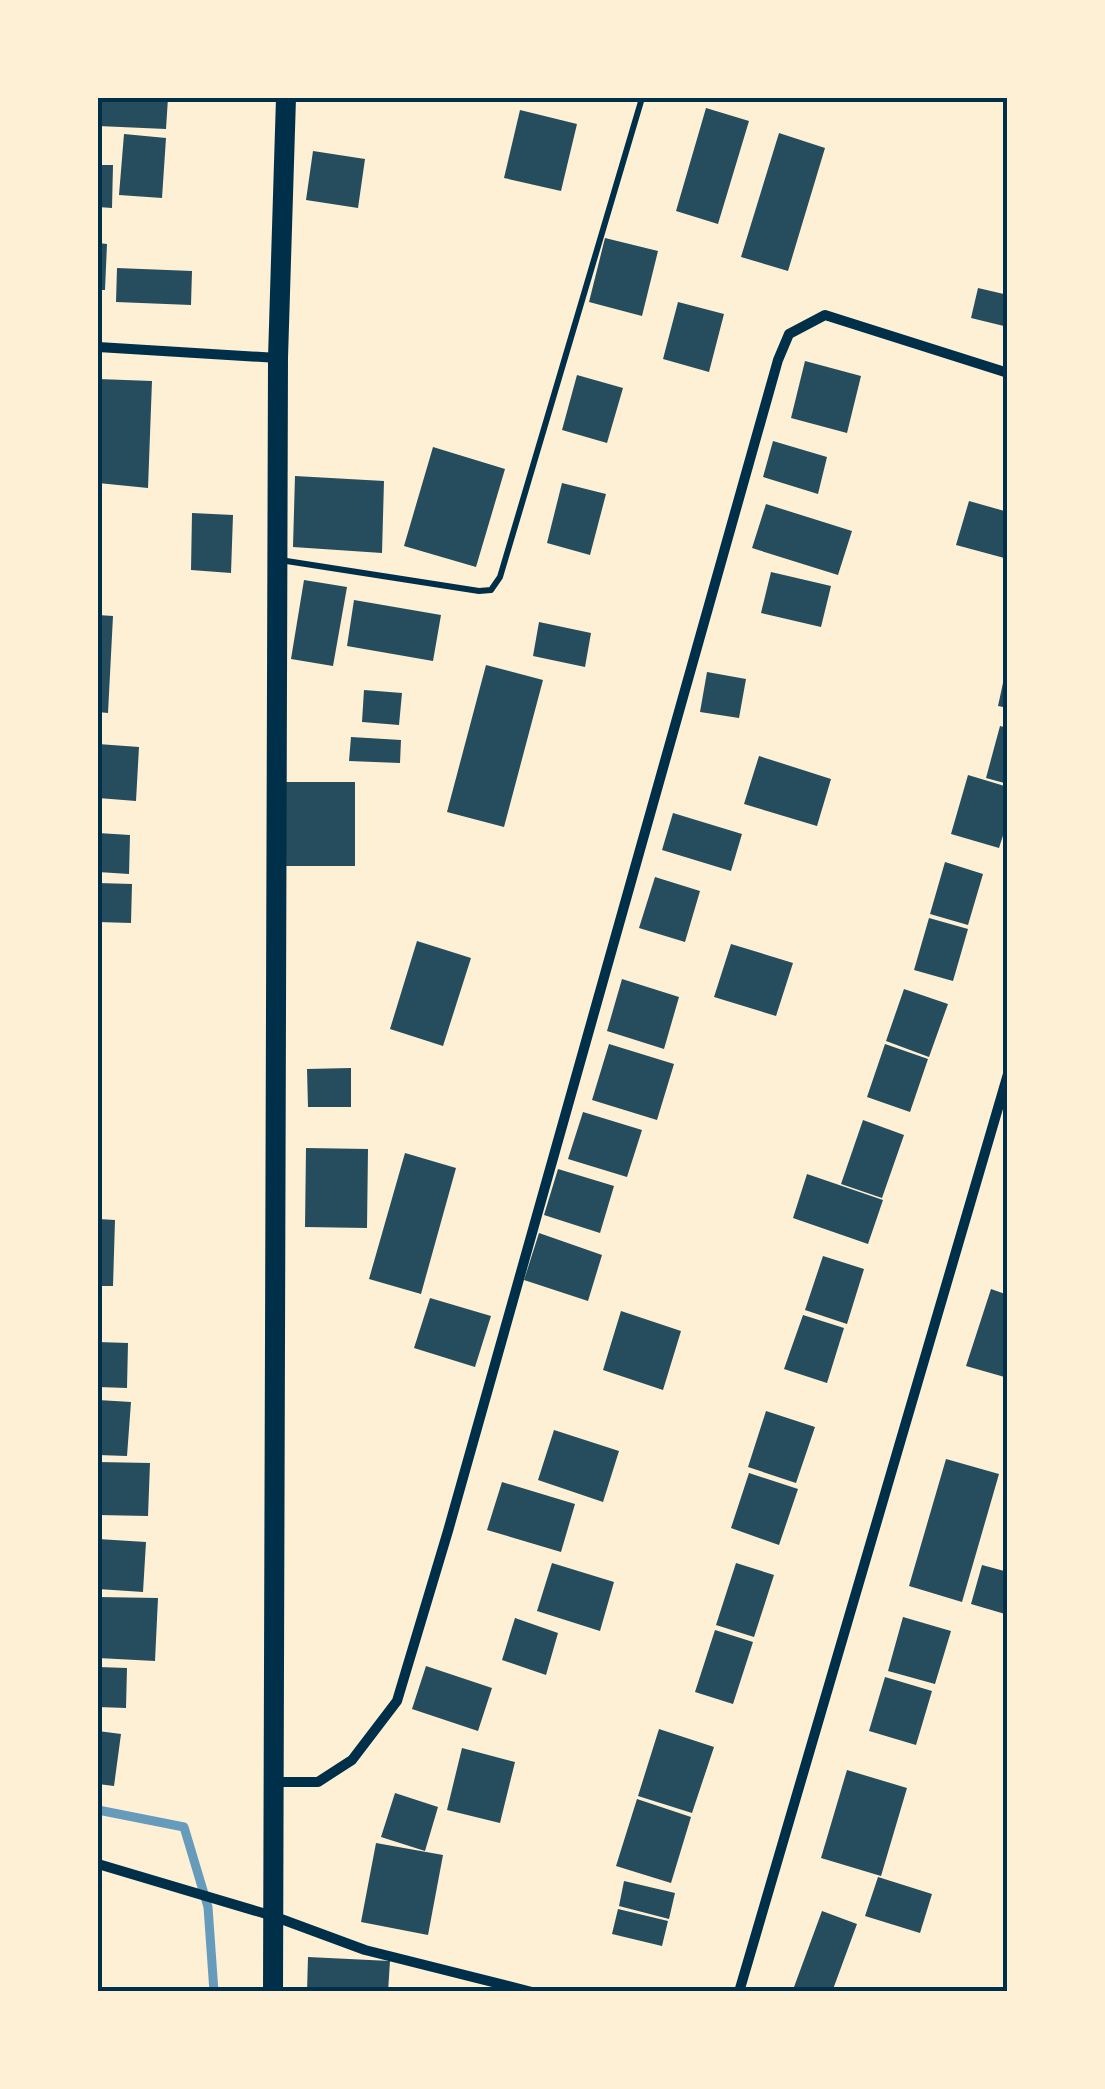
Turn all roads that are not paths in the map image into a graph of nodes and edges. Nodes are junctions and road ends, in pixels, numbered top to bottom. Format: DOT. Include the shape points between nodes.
graph roads {
  1 [pos="286,98"];
  2 [pos="642,98"];
  3 [pos="98,347"];
  4 [pos="278,358"];
  5 [pos="1008,372"];
  6 [pos="279,559"];
  7 [pos="1008,1074"];
  8 [pos="274,1782"];
  9 [pos="98,1864"];
  10 [pos="273,1916"];
  11 [pos="273,1992"];
  12 [pos="532,1992"];
  13 [pos="739,1992"];
  1 -- 4 [label="main road"];
  2 -- 6 [label="lane" via="491,590"];
  3 -- 4 [label="street"];
  4 -- 6 [label="main road"];
  5 -- 8 [label="street" via="825,315 788,334 397,1701 352,1760 318,1782"];
  6 -- 8 [label="main road"];
  7 -- 13 [label="street"];
  8 -- 10 [label="main road"];
  9 -- 10 [label="street"];
  10 -- 11 [label="main road"];
  10 -- 12 [label="street" via="365,1950"];
}
